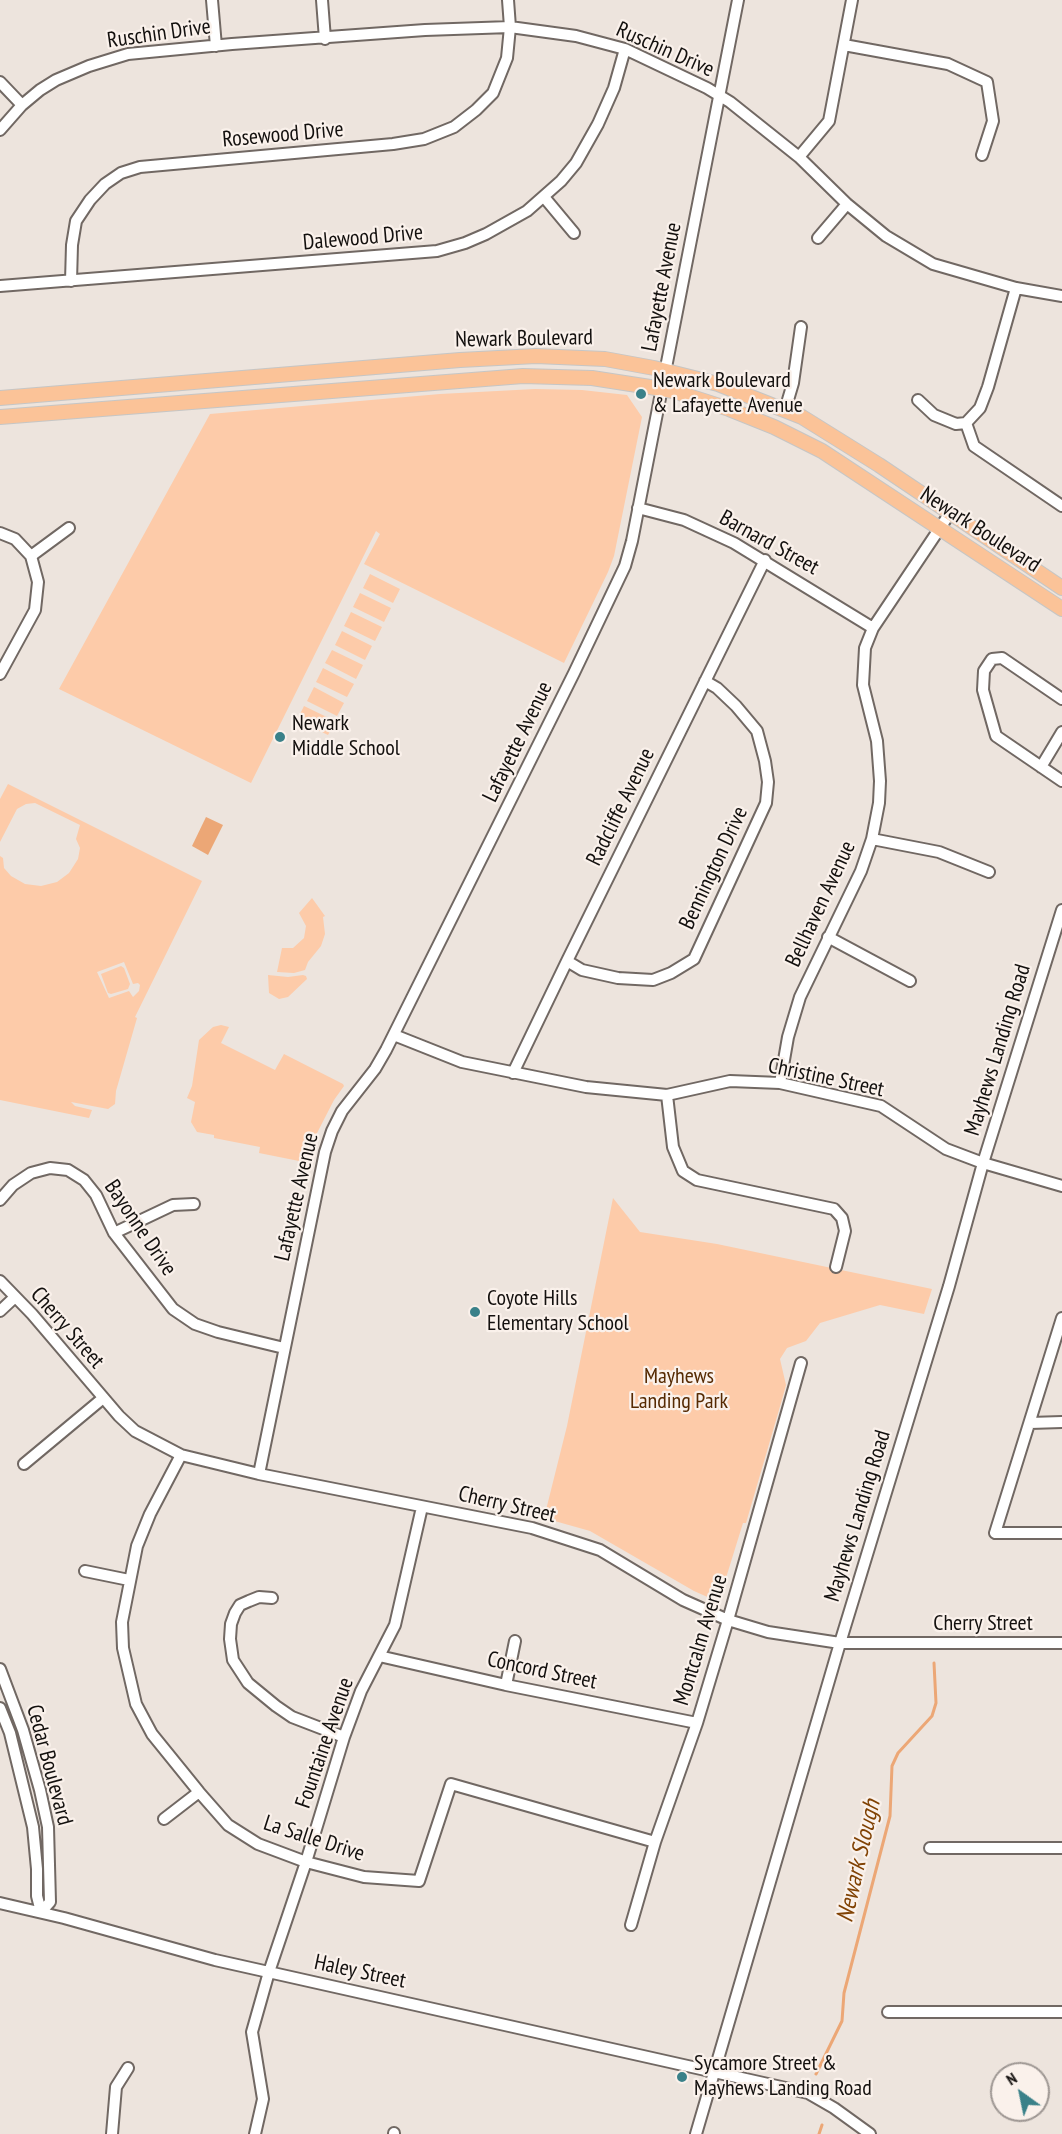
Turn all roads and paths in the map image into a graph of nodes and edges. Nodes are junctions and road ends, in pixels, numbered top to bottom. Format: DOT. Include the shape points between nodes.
graph roads {
  1 [pos="212,0"];
  2 [pos="322,0"];
  3 [pos="508,0"];
  4 [pos="738,0"];
  5 [pos="852,0"];
  6 [pos="510,27"];
  7 [pos="325,39"];
  8 [pos="844,45"];
  9 [pos="216,46"];
  10 [pos="625,49"];
  11 [pos="0,82"];
  12 [pos="720,96"];
  13 [pos="22,105"];
  14 [pos="0,130"];
  15 [pos="982,155"];
  16 [pos="799,157"];
  17 [pos="544,197"];
  18 [pos="847,204"];
  19 [pos="574,233"];
  20 [pos="818,238"];
  21 [pos="71,281"];
  22 [pos="0,286"];
  23 [pos="1016,288"];
  24 [pos="1062,296"];
  25 [pos="801,327"];
  26 [pos="665,370"];
  27 [pos="662,389"];
  28 [pos="0,398"];
  29 [pos="918,400"];
  30 [pos="785,410"];
  31 [pos="0,417"];
  32 [pos="966,423"];
  33 [pos="1062,506"];
  34 [pos="639,508"];
  35 [pos="950,513"];
  36 [pos="69,528"];
  37 [pos="939,529"];
  38 [pos="0,533"];
  39 [pos="31,556"];
  40 [pos="765,560"];
  41 [pos="1062,588"];
  42 [pos="1062,609"];
  43 [pos="873,628"];
  44 [pos="0,674"];
  45 [pos="705,681"];
  46 [pos="1062,699"];
  47 [pos="1062,732"];
  48 [pos="1041,767"];
  49 [pos="1062,782"];
  50 [pos="872,839"];
  51 [pos="989,872"];
  52 [pos="1062,910"];
  53 [pos="828,937"];
  54 [pos="567,961"];
  55 [pos="910,981"];
  56 [pos="394,1035"];
  57 [pos="513,1073"];
  58 [pos="780,1083"];
  59 [pos="667,1095"];
  60 [pos="983,1163"];
  61 [pos="1062,1186"];
  62 [pos="0,1200"];
  63 [pos="194,1204"];
  64 [pos="114,1233"];
  65 [pos="836,1267"];
  66 [pos="0,1281"];
  67 [pos="15,1296"];
  68 [pos="0,1311"];
  69 [pos="1062,1318"];
  70 [pos="284,1348"];
  71 [pos="801,1363"];
  72 [pos="102,1399"];
  73 [pos="1062,1422"];
  74 [pos="1030,1423"];
  75 [pos="182,1455"];
  76 [pos="24,1464"];
  77 [pos="259,1474"];
  78 [pos="423,1507"];
  79 [pos="1062,1533"];
  80 [pos="85,1571"];
  81 [pos="129,1580"];
  82 [pos="272,1598"];
  83 [pos="728,1620"];
  84 [pos="515,1641"];
  85 [pos="840,1643"];
  86 [pos="1062,1643"];
  87 [pos="379,1656"];
  88 [pos="0,1669"];
  89 [pos="506,1684"];
  90 [pos="0,1708"];
  91 [pos="697,1723"];
  92 [pos="344,1737"];
  93 [pos="199,1792"];
  94 [pos="164,1819"];
  95 [pos="655,1842"];
  96 [pos="930,1848"];
  97 [pos="1062,1848"];
  98 [pos="306,1862"];
  99 [pos="0,1903"];
  100 [pos="41,1912"];
  101 [pos="631,1925"];
  102 [pos="268,1972"];
  103 [pos="888,2012"];
  104 [pos="1062,2012"];
  105 [pos="128,2068"];
  106 [pos="713,2072"];
  107 [pos="112,2134"];
  108 [pos="255,2134"];
  109 [pos="696,2134"];
  110 [pos="870,2134"];
  1 -- 9 [label="street"];
  2 -- 7 [label="street"];
  3 -- 6 [label="street, Rosewood Drive"];
  4 -- 12 [label="street, Lafayette Avenue"];
  5 -- 8 [label="street"];
  6 -- 7 [label="street, Ruschin Drive"];
  6 -- 10 [label="street, Ruschin Drive" via="576,36"];
  6 -- 21 [label="street, Rosewood Drive" via="507,58 493,93 454,127 424,139 140,167 121,173 90,200 76,221"];
  7 -- 9 [label="street, Ruschin Drive"];
  8 -- 15 [label="street" via="948,64 987,82 993,122"];
  8 -- 16 [label="street" via="829,121"];
  9 -- 13 [label="street, Ruschin Drive" via="128,54 56,80"];
  10 -- 12 [label="street, Ruschin Drive"];
  10 -- 17 [label="street, Dalewood Drive" via="598,124 576,163"];
  11 -- 13 [label="street"];
  12 -- 16 [label="street, Ruschin Drive"];
  12 -- 26 [label="street, Lafayette Avenue"];
  13 -- 14 [label="street, Ruschin Drive"];
  16 -- 18 [label="street, Ruschin Drive"];
  17 -- 19 [label="street"];
  17 -- 21 [label="street, Dalewood Drive" via="486,234 437,251"];
  18 -- 20 [label="street"];
  18 -- 23 [label="street, Ruschin Drive" via="886,236 933,264"];
  21 -- 22 [label="street, Dalewood Drive"];
  23 -- 24 [label="street, Ruschin Drive"];
  23 -- 32 [label="street" via="988,387 980,408"];
  25 -- 30 [label="street"];
  26 -- 27 [label="street, Lafayette Avenue"];
  26 -- 28 [label="main road, Newark Boulevard" via="605,359 536,356"];
  26 -- 30 [label="main road, Newark Boulevard" via="718,384"];
  27 -- 31 [label="main road, Newark Boulevard" via="592,378 523,376"];
  27 -- 34 [label="street, Lafayette Avenue"];
  27 -- 37 [label="main road, Newark Boulevard" via="729,409 822,451"];
  29 -- 32 [label="street" via="934,415 956,424"];
  30 -- 35 [label="main road, Newark Boulevard" via="870,459"];
  32 -- 33 [label="street" via="974,446"];
  34 -- 40 [label="street, Barnard Street" via="684,520"];
  34 -- 56 [label="street, Lafayette Avenue" via="625,566 615,588"];
  35 -- 37 [label="street, Bellhaven Avenue"];
  35 -- 41 [label="main road, Newark Boulevard"];
  36 -- 39 [label="street"];
  37 -- 42 [label="main road, Newark Boulevard"];
  37 -- 43 [label="street, Bellhaven Avenue"];
  38 -- 39 [label="street" via="15,539"];
  39 -- 44 [label="street" via="39,582 35,610"];
  40 -- 43 [label="street, Barnard Street"];
  40 -- 45 [label="street, Radcliffe Avenue"];
  43 -- 50 [label="street, Bellhaven Avenue" via="863,668 864,693 879,759 879,803"];
  45 -- 54 [label="street, Radcliffe Avenue"];
  45 -- 54 [label="street, Bennington Drive" via="736,706 756,731 768,782 766,802 694,959 653,980 618,978 575,967"];
  46 -- 48 [label="street" via="1002,658 992,660 984,670 983,690 996,736"];
  47 -- 48 [label="street"];
  48 -- 49 [label="street"];
  50 -- 51 [label="street" via="939,852"];
  50 -- 53 [label="street, Bellhaven Avenue" via="861,871"];
  52 -- 60 [label="street, Mayhews Landing Road"];
  53 -- 55 [label="street"];
  53 -- 58 [label="street, Bellhaven Avenue" via="800,997"];
  54 -- 57 [label="street, Radcliffe Avenue"];
  56 -- 57 [label="street, Christine Street" via="462,1062"];
  56 -- 70 [label="street, Lafayette Avenue" via="375,1069 352,1097 324,1152"];
  57 -- 59 [label="street, Christine Street" via="586,1087"];
  58 -- 59 [label="street, Christine Street" via="730,1081"];
  58 -- 60 [label="street, Christine Street" via="881,1106 932,1142"];
  59 -- 65 [label="street" via="673,1147 683,1171 697,1180 834,1209 842,1218 845,1231"];
  60 -- 61 [label="street, Christine Street"];
  60 -- 85 [label="street, Mayhews Landing Road"];
  62 -- 64 [label="street, Bayonne Drive" via="31,1173 50,1168 68,1170 84,1180 96,1196"];
  63 -- 64 [label="street" via="173,1205"];
  64 -- 70 [label="street, Bayonne Drive" via="180,1314 218,1332"];
  66 -- 67 [label="street, Cherry Street"];
  67 -- 68 [label="street"];
  67 -- 72 [label="street, Cherry Street"];
  69 -- 74 [label="street"];
  70 -- 77 [label="street, Lafayette Avenue"];
  71 -- 83 [label="street, Montcalm Avenue"];
  72 -- 75 [label="street, Cherry Street" via="135,1431"];
  72 -- 76 [label="street"];
  73 -- 74 [label="street"];
  74 -- 79 [label="street" via="995,1533"];
  75 -- 77 [label="street, Cherry Street"];
  75 -- 81 [label="street, La Salle Drive" via="150,1514"];
  77 -- 78 [label="street, Cherry Street"];
  78 -- 83 [label="street, Cherry Street" via="527,1527 600,1550 683,1600"];
  78 -- 87 [label="street, Fountaine Avenue" via="395,1625"];
  80 -- 81 [label="street"];
  81 -- 93 [label="street, La Salle Drive" via="122,1622 123,1648 136,1704 152,1734"];
  82 -- 92 [label="street" via="259,1597 240,1605 231,1624 233,1660 248,1683 276,1706 292,1717"];
  83 -- 85 [label="street, Cherry Street" via="768,1632"];
  83 -- 91 [label="street, Montcalm Avenue"];
  84 -- 89 [label="street"];
  85 -- 86 [label="street, Cherry Street"];
  85 -- 106 [label="street, Mayhews Landing Road"];
  87 -- 89 [label="street, Concord Street"];
  87 -- 92 [label="street, Fountaine Avenue"];
  88 -- 100 [label="street, Cedar Boulevard" via="23,1730 48,1827 50,1902"];
  89 -- 91 [label="street, Concord Street"];
  90 -- 100 [label="street, Cedar Boulevard" via="33,1827"];
  91 -- 95 [label="street, Montcalm Avenue"];
  92 -- 98 [label="street, Fountaine Avenue"];
  93 -- 94 [label="street"];
  93 -- 98 [label="street, La Salle Drive" via="228,1825 258,1844"];
  95 -- 98 [label="street, La Salle Drive" via="451,1784 418,1881 364,1877"];
  95 -- 101 [label="street, Montcalm Avenue"];
  96 -- 97 [label="street"];
  98 -- 102 [label="street, Fountaine Avenue"];
  99 -- 100 [label="street, Haley Street"];
  100 -- 102 [label="street, Haley Street"];
  102 -- 106 [label="street, Haley Street"];
  102 -- 108 [label="street, Fountaine Avenue" via="252,2032 263,2100"];
  103 -- 104 [label="street"];
  105 -- 107 [label="street" via="116,2087"];
  106 -- 109 [label="street, Mayhews Landing Road"];
  106 -- 110 [label="street, Haley Street" via="808,2093"];
}
